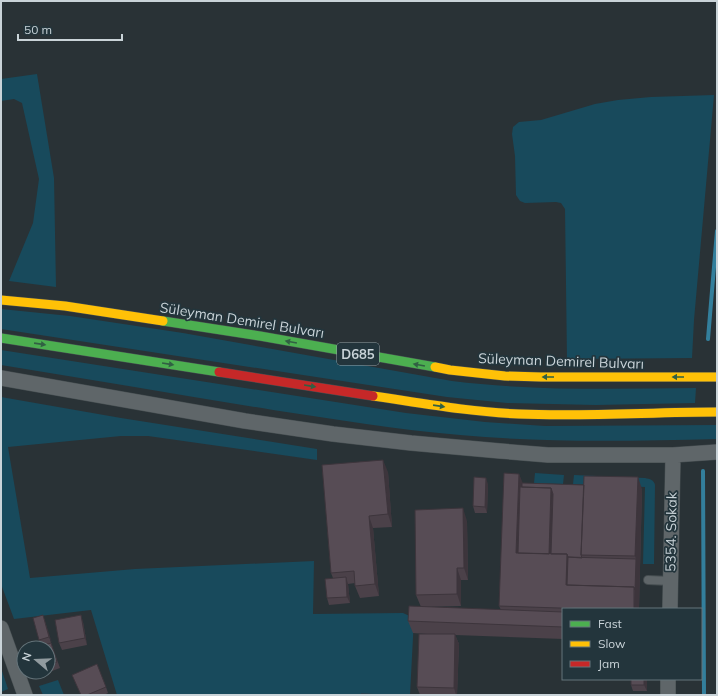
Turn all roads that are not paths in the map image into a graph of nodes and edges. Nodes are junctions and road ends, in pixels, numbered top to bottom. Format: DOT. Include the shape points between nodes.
graph roads {
  1 [pos="1,300"];
  2 [pos="1,338"];
  3 [pos="717,377"];
  4 [pos="1,378"];
  5 [pos="717,412"];
  6 [pos="717,452"];
  7 [pos="673,455"];
  8 [pos="648,580"];
  9 [pos="670,581"];
  10 [pos="670,608"];
  11 [pos="1,628"];
  12 [pos="668,680"];
  13 [pos="25,695"];
  14 [pos="668,695"];
  3 -- 1 [label="highway, Süleyman Demirel Bulvarı / D685, one-way" via="541,377 450,370 65,306"];
  2 -- 5 [label="highway, one-way" via="462,409 518,414"];
  4 -- 7 [label="street" via="245,421 388,441 548,455"];
  6 -- 7 [label="street"];
  7 -- 9 [label="street, 5354. Sokak"];
  8 -- 9 [label="lane"];
  9 -- 10 [label="street, 5354. Sokak"];
  11 -- 13 [label="street"];
  12 -- 14 [label="street"];
}
